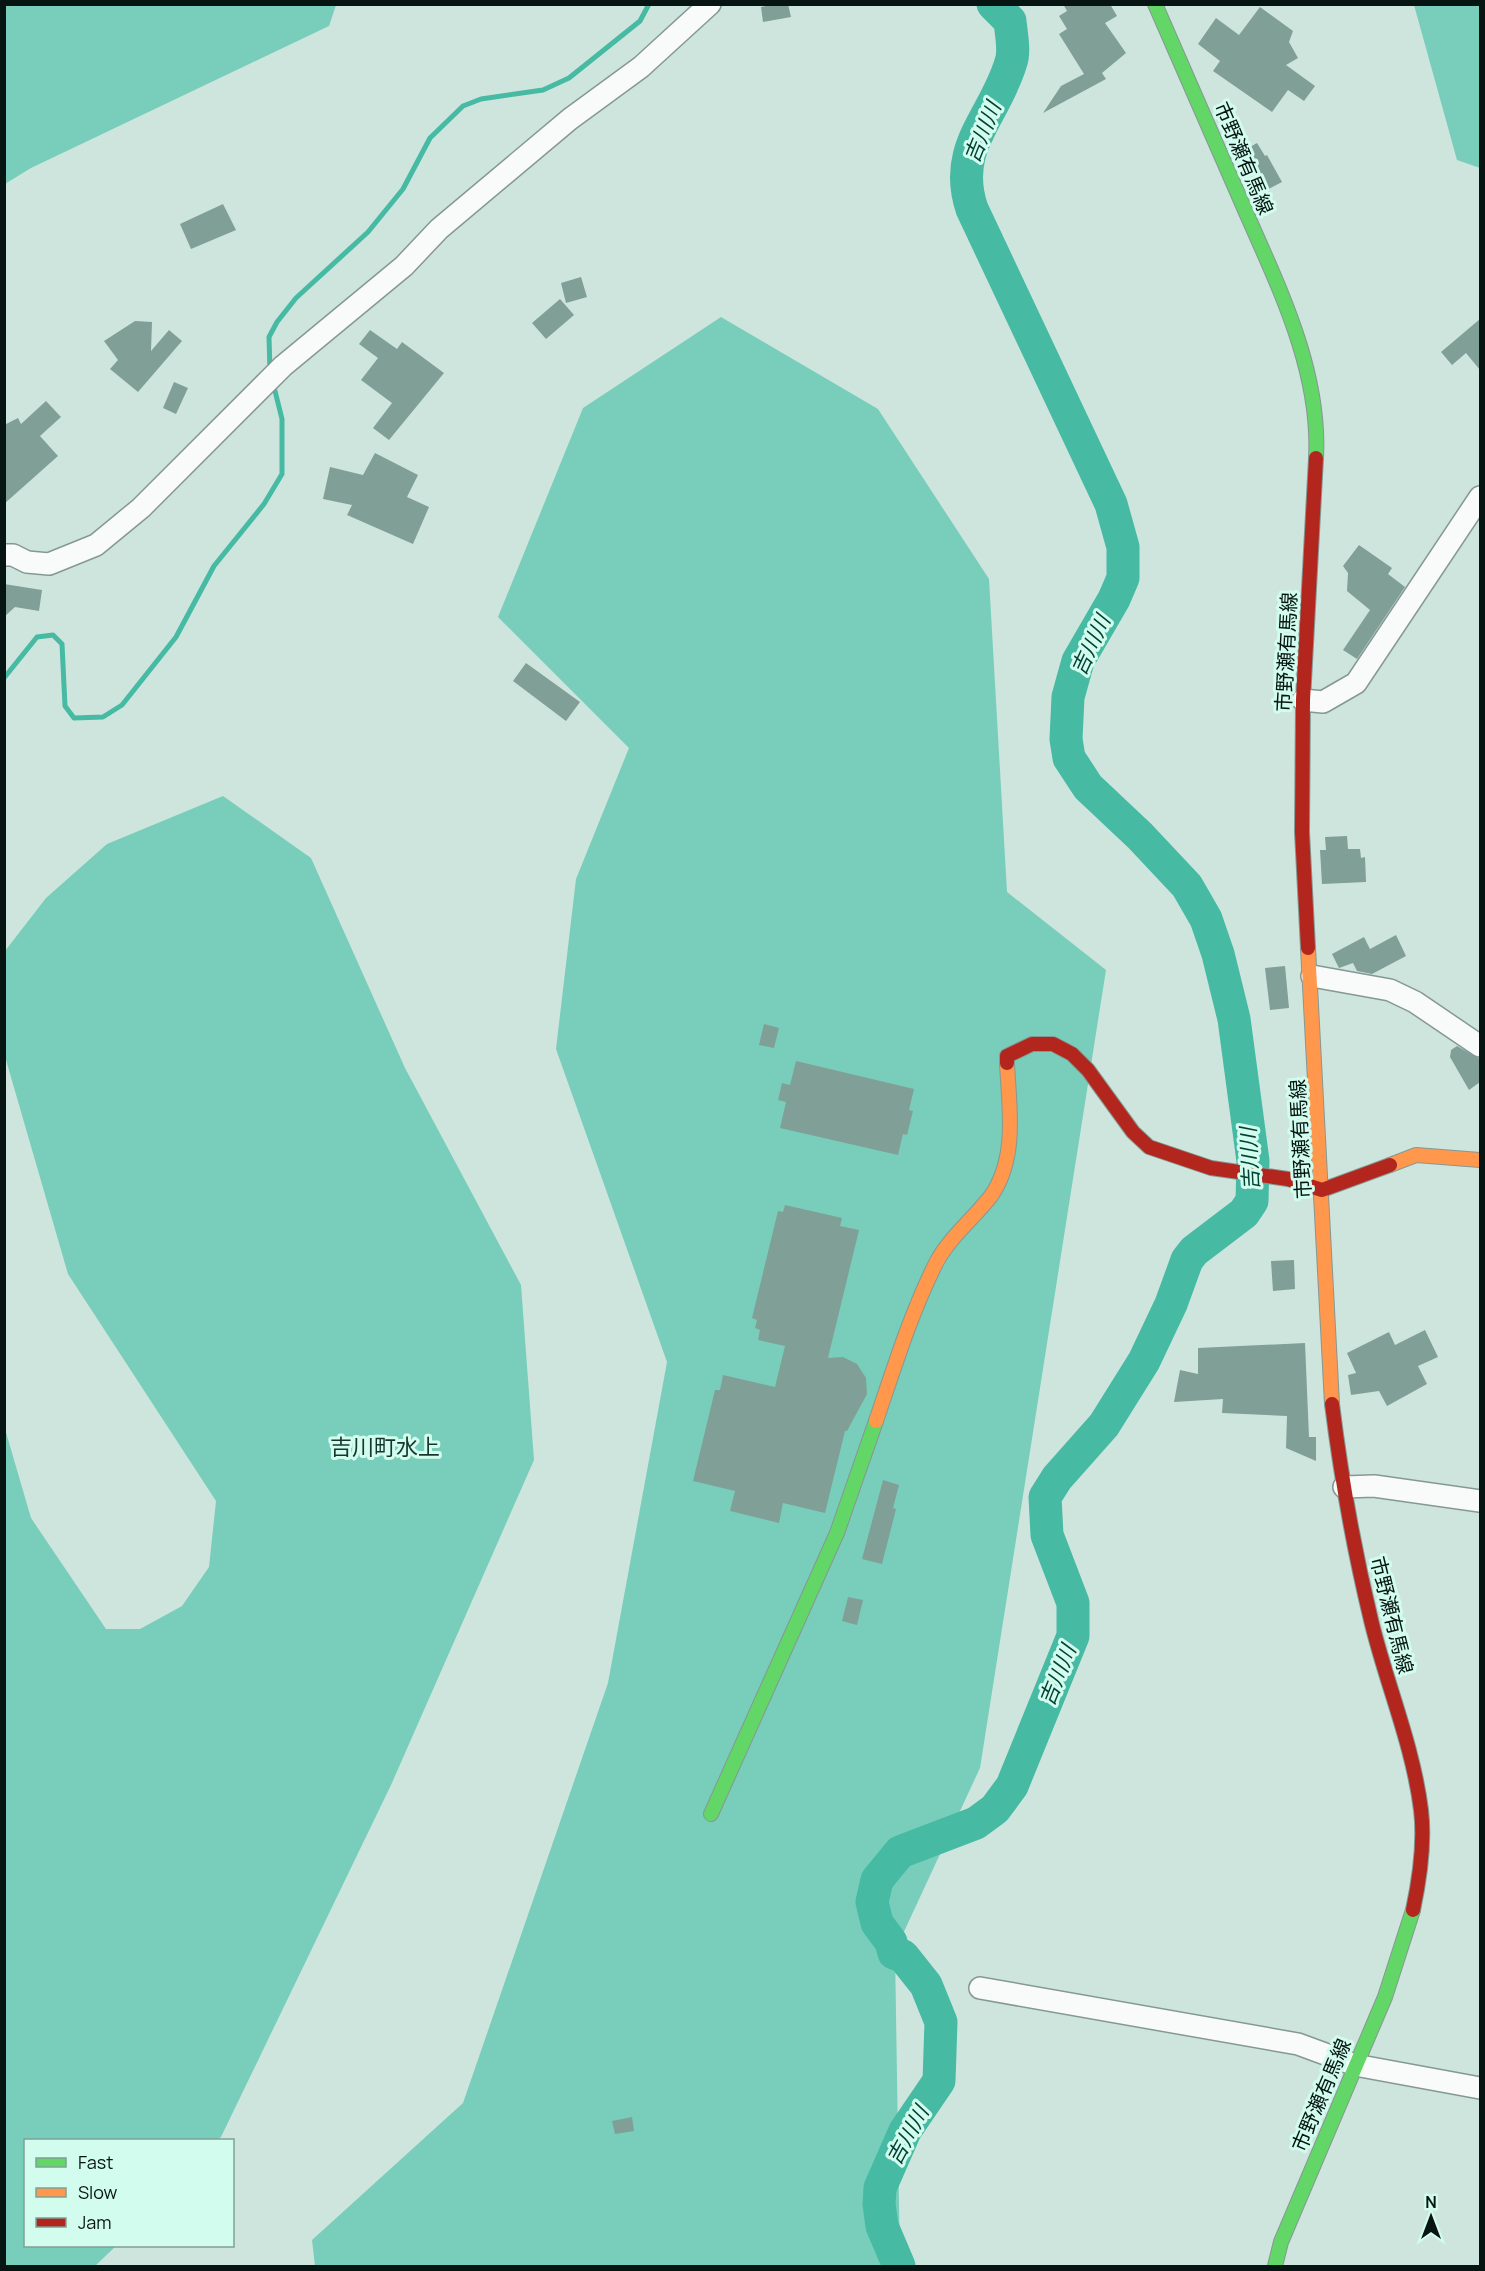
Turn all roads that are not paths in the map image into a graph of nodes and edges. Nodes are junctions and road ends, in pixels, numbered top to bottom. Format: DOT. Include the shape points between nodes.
graph roads {
  1 [pos="710,4"];
  2 [pos="1155,4"];
  3 [pos="1480,497"];
  4 [pos="4,555"];
  5 [pos="1303,700"];
  6 [pos="1312,976"];
  7 [pos="1480,1046"];
  8 [pos="1480,1160"];
  9 [pos="1322,1190"];
  10 [pos="1344,1487"];
  11 [pos="1480,1500"];
  12 [pos="711,1814"];
  13 [pos="981,1988"];
  14 [pos="1355,2065"];
  15 [pos="1480,2088"];
  16 [pos="1275,2266"];
  1 -- 4 [label="street" via="641,67 570,119 439,229 404,266 283,366 141,508 96,544 49,564"];
  2 -- 5 [label="main road, 市野瀬有馬線" via="1278,286 1299,342 1311,395 1317,443"];
  3 -- 5 [label="street" via="1356,683 1323,702"];
  5 -- 6 [label="main road, 市野瀬有馬線" via="1302,832"];
  6 -- 7 [label="street" via="1390,990 1415,1002"];
  6 -- 9 [label="main road, 市野瀬有馬線"];
  8 -- 9 [label="main road" via="1416,1155"];
  9 -- 10 [label="main road, 市野瀬有馬線" via="1332,1406"];
  9 -- 12 [label="main road" via="1302,1180 1226,1172 1158,1152 1147,1146 1117,1112 1083,1061 1065,1049 1046,1043 1023,1045 1007,1056 1010,1137 1005,1171 991,1195 937,1261 904,1341 837,1533"];
  10 -- 11 [label="street" via="1374,1486"];
  10 -- 14 [label="main road, 市野瀬有馬線" via="1371,1622 1409,1752 1421,1811 1421,1872 1410,1927"];
  13 -- 14 [label="street" via="1298,2044"];
  14 -- 15 [label="street"];
  14 -- 16 [label="main road, 市野瀬有馬線" via="1281,2242"];
}
